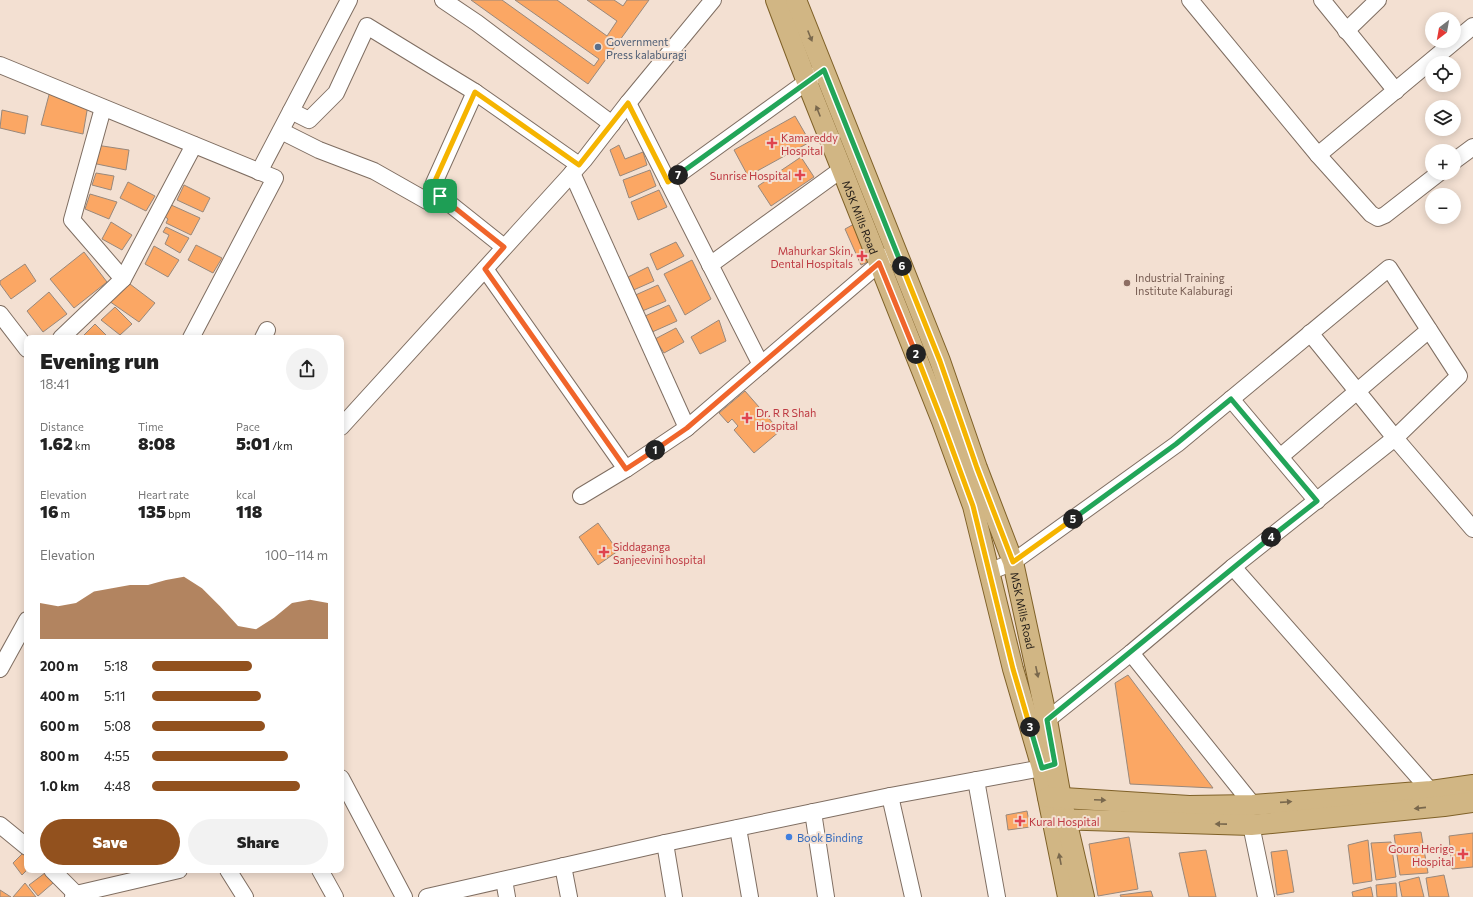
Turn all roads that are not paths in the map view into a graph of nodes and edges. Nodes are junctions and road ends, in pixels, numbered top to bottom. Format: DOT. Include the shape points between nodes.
graph roads {
  1 [pos="349,0"];
  2 [pos="444,0"];
  3 [pos="713,0"];
  4 [pos="776,0"];
  5 [pos="796,0"];
  6 [pos="1190,0"];
  7 [pos="1322,0"];
  8 [pos="1378,0"];
  9 [pos="1346,31"];
  10 [pos="1471,32"];
  11 [pos="0,65"];
  12 [pos="824,70"];
  13 [pos="807,82"];
  14 [pos="1396,91"];
  15 [pos="475,92"];
  16 [pos="628,103"];
  17 [pos="103,108"];
  18 [pos="291,111"];
  19 [pos="612,124"];
  20 [pos="281,131"];
  21 [pos="194,145"];
  22 [pos="1473,147"];
  23 [pos="1318,155"];
  24 [pos="1461,156"];
  25 [pos="576,169"];
  26 [pos="842,169"];
  27 [pos="259,172"];
  28 [pos="1430,180"];
  29 [pos="668,182"];
  30 [pos="440,196"];
  31 [pos="504,247"];
  32 [pos="896,250"];
  33 [pos="879,263"];
  34 [pos="710,265"];
  35 [pos="485,269"];
  36 [pos="123,280"];
  37 [pos="0,314"];
  38 [pos="1428,330"];
  39 [pos="1310,333"];
  40 [pos="65,335"];
  41 [pos="193,335"];
  42 [pos="24,345"];
  43 [pos="761,365"];
  44 [pos="1357,390"];
  45 [pos="1231,399"];
  46 [pos="344,423"];
  47 [pos="687,428"];
  48 [pos="1395,438"];
  49 [pos="1280,457"];
  50 [pos="626,469"];
  51 [pos="581,496"];
  52 [pos="1317,501"];
  53 [pos="1473,529"];
  54 [pos="1013,562"];
  55 [pos="1233,567"];
  56 [pos="989,572"];
  57 [pos="24,625"];
  58 [pos="1131,653"];
  59 [pos="0,669"];
  60 [pos="1047,720"];
  61 [pos="1049,766"];
  62 [pos="976,780"];
  63 [pos="344,784"];
  64 [pos="1431,791"];
  65 [pos="890,796"];
  66 [pos="1472,796"];
  67 [pos="1055,798"];
  68 [pos="1252,805"];
  69 [pos="1444,806"];
  70 [pos="813,812"];
  71 [pos="1060,819"];
  72 [pos="0,825"];
  73 [pos="1251,825"];
  74 [pos="738,828"];
  75 [pos="665,843"];
  76 [pos="24,845"];
  77 [pos="563,866"];
  78 [pos="55,873"];
  79 [pos="167,873"];
  80 [pos="230,873"];
  81 [pos="322,873"];
  82 [pos="504,880"];
  83 [pos="74,895"];
  84 [pos="245,897"];
  85 [pos="334,897"];
  86 [pos="404,897"];
  87 [pos="430,897"];
  88 [pos="507,897"];
  89 [pos="569,897"];
  90 [pos="674,897"];
  91 [pos="750,897"];
  92 [pos="826,897"];
  93 [pos="913,897"];
  94 [pos="997,897"];
  95 [pos="1068,897"];
  96 [pos="1084,897"];
  97 [pos="1266,897"];
  1 -- 18 [label="street"];
  2 -- 19 [label="street"];
  3 -- 16 [label="street"];
  4 -- 13 [label="main road, MSK Mills Road"];
  5 -- 12 [label="main road, MSK Mills Road, one-way"];
  6 -- 23 [label="street"];
  7 -- 9 [label="street"];
  8 -- 9 [label="street"];
  9 -- 14 [label="street"];
  10 -- 14 [label="street"];
  11 -- 17 [label="street"];
  12 -- 13 [label="street"];
  12 -- 32 [label="main road, MSK Mills Road"];
  26 -- 13 [label="main road, MSK Mills Road, one-way"];
  13 -- 29 [label="street"];
  14 -- 23 [label="street"];
  15 -- 18 [label="street" via="367,26 336,93 309,120"];
  15 -- 25 [label="street"];
  15 -- 30 [label="street" via="434,183"];
  16 -- 19 [label="street"];
  16 -- 29 [label="street"];
  17 -- 21 [label="street"];
  17 -- 36 [label="street" via="72,220"];
  18 -- 20 [label="street"];
  19 -- 25 [label="street"];
  20 -- 27 [label="street"];
  20 -- 30 [label="street" via="319,150 374,171 427,201 435,202"];
  21 -- 27 [label="street"];
  21 -- 36 [label="street"];
  22 -- 24 [label="street"];
  23 -- 28 [label="street" via="1371,214 1378,218"];
  25 -- 31 [label="street"];
  25 -- 47 [label="street"];
  26 -- 33 [label="main road, MSK Mills Road"];
  26 -- 34 [label="street"];
  27 -- 41 [label="street" via="275,178"];
  29 -- 34 [label="street"];
  30 -- 31 [label="street"];
  31 -- 35 [label="street"];
  32 -- 33 [label="street"];
  32 -- 54 [label="main road, MSK Mills Road" via="940,361"];
  33 -- 43 [label="street"];
  33 -- 56 [label="main road, MSK Mills Road" via="970,499"];
  34 -- 43 [label="street"];
  35 -- 46 [label="street"];
  35 -- 50 [label="street"];
  36 -- 40 [label="street"];
  37 -- 42 [label="street"];
  38 -- 39 [label="street" via="1389,268"];
  38 -- 44 [label="street"];
  38 -- 48 [label="street" via="1459,376"];
  39 -- 44 [label="street"];
  39 -- 45 [label="street"];
  43 -- 47 [label="street"];
  44 -- 48 [label="street"];
  44 -- 49 [label="street"];
  45 -- 49 [label="street"];
  45 -- 54 [label="street" via="1176,444"];
  47 -- 50 [label="street"];
  48 -- 52 [label="street"];
  48 -- 53 [label="street"];
  49 -- 52 [label="street"];
  50 -- 51 [label="street"];
  52 -- 55 [label="street"];
  54 -- 56 [label="street"];
  54 -- 60 [label="main road, MSK Mills Road, one-way"];
  55 -- 58 [label="street"];
  55 -- 64 [label="street"];
  56 -- 61 [label="main road, MSK Mills Road" via="1013,669"];
  57 -- 59 [label="street"];
  58 -- 60 [label="street"];
  58 -- 68 [label="street"];
  60 -- 61 [label="main road, MSK Mills Road"];
  61 -- 62 [label="street"];
  61 -- 67 [label="main road, MSK Mills Road"];
  62 -- 65 [label="street"];
  62 -- 94 [label="street"];
  63 -- 86 [label="street"];
  64 -- 66 [label="main road"];
  68 -- 64 [label="main road, one-way"];
  64 -- 69 [label="street"];
  65 -- 70 [label="street"];
  65 -- 93 [label="street"];
  66 -- 69 [label="main road"];
  67 -- 68 [label="main road, one-way" via="1189,806"];
  67 -- 71 [label="main road, MSK Mills Road"];
  69 -- 73 [label="main road, one-way"];
  70 -- 74 [label="street"];
  70 -- 92 [label="street"];
  73 -- 71 [label="main road, one-way"];
  95 -- 71 [label="main road, MSK Mills Road, one-way"];
  71 -- 96 [label="main road, MSK Mills Road"];
  72 -- 76 [label="street"];
  73 -- 97 [label="street"];
  74 -- 75 [label="street"];
  74 -- 91 [label="street"];
  75 -- 77 [label="street"];
  75 -- 90 [label="street"];
  77 -- 82 [label="street"];
  77 -- 89 [label="street"];
  78 -- 83 [label="street"];
  79 -- 83 [label="street"];
  80 -- 84 [label="street"];
  81 -- 85 [label="street"];
  82 -- 87 [label="street"];
  82 -- 88 [label="street"];
}
